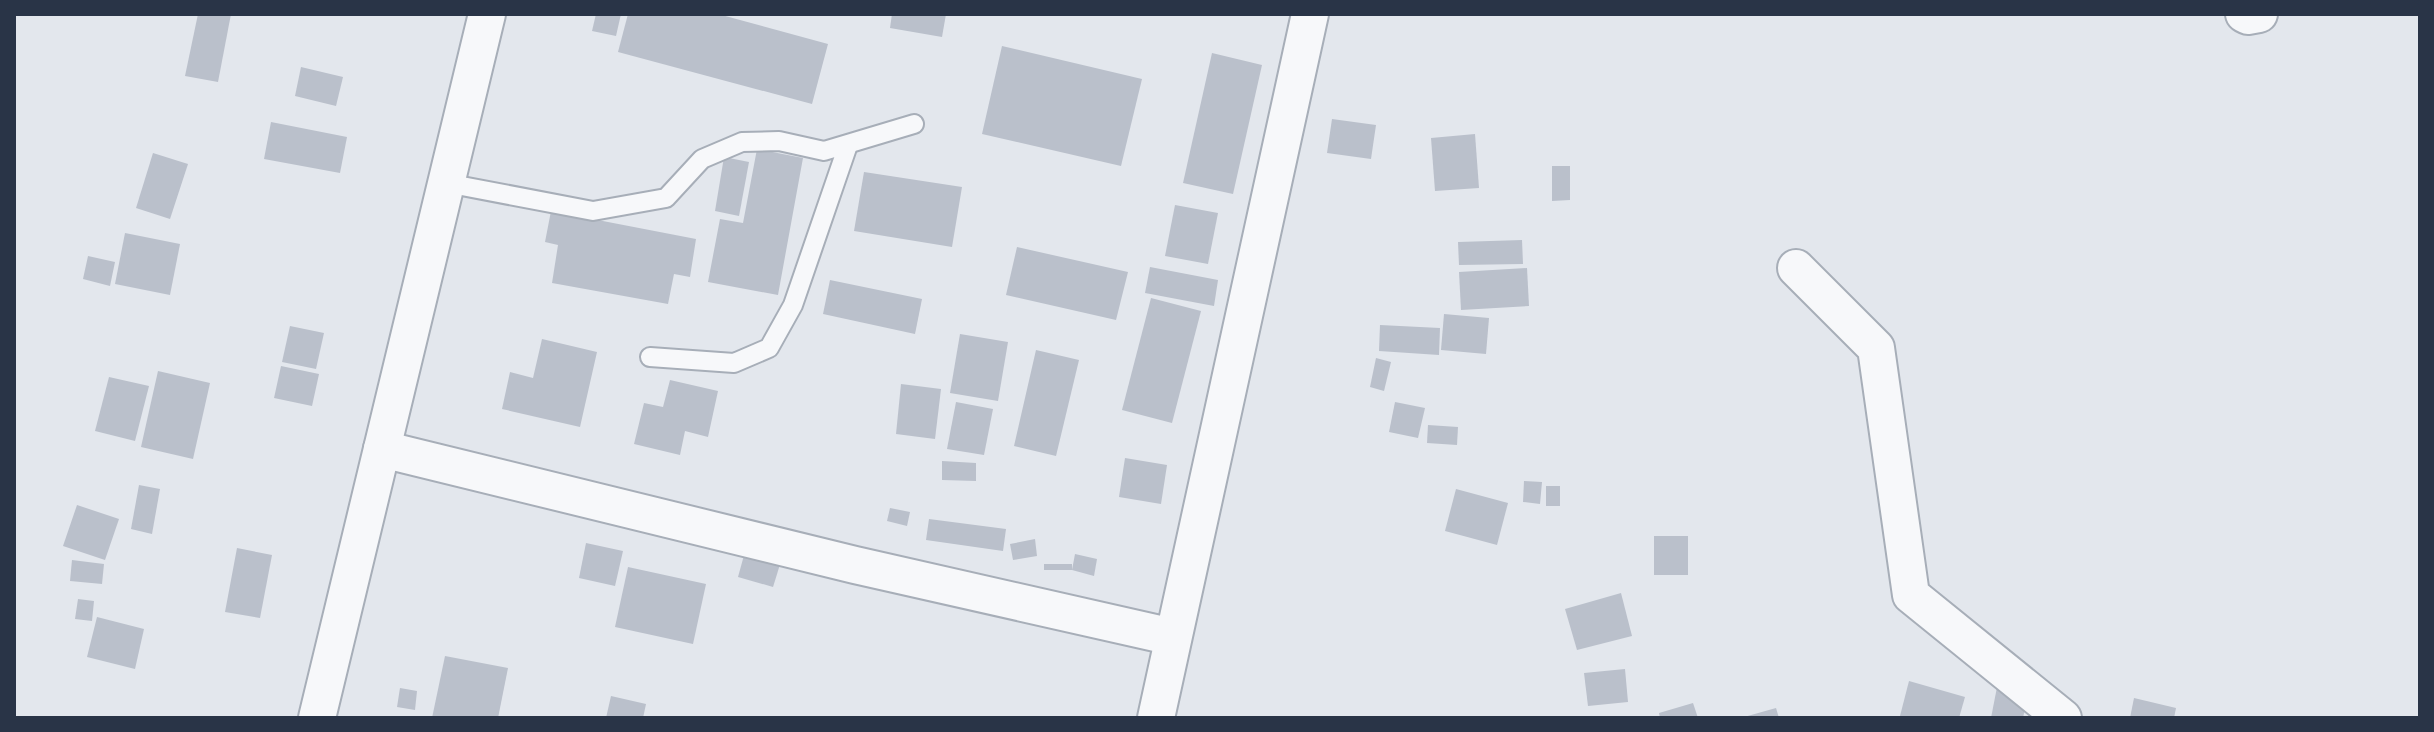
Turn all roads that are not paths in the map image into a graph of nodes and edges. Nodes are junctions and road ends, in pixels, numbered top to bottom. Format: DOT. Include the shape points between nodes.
graph roads {
  1 [pos="487,14"];
  2 [pos="1310,14"];
  3 [pos="2244,14"];
  4 [pos="2259,14"];
  5 [pos="914,124"];
  6 [pos="848,145"];
  7 [pos="446,183"];
  8 [pos="1796,268"];
  9 [pos="650,357"];
  10 [pos="382,449"];
  11 [pos="1173,637"];
  12 [pos="317,718"];
  13 [pos="1156,718"];
  14 [pos="2063,718"];
  1 -- 7 [label="street"];
  2 -- 11 [label="street"];
  3 -- 4 [label="street"];
  5 -- 6 [label="lane"];
  6 -- 7 [label="lane" via="824,151 779,141 742,142 702,159 666,198 593,211"];
  6 -- 9 [label="lane" via="793,305 769,348 734,363"];
  7 -- 10 [label="street"];
  8 -- 14 [label="street" via="1876,348 1911,595"];
  10 -- 11 [label="street"];
  10 -- 12 [label="street"];
  11 -- 13 [label="street"];
}
